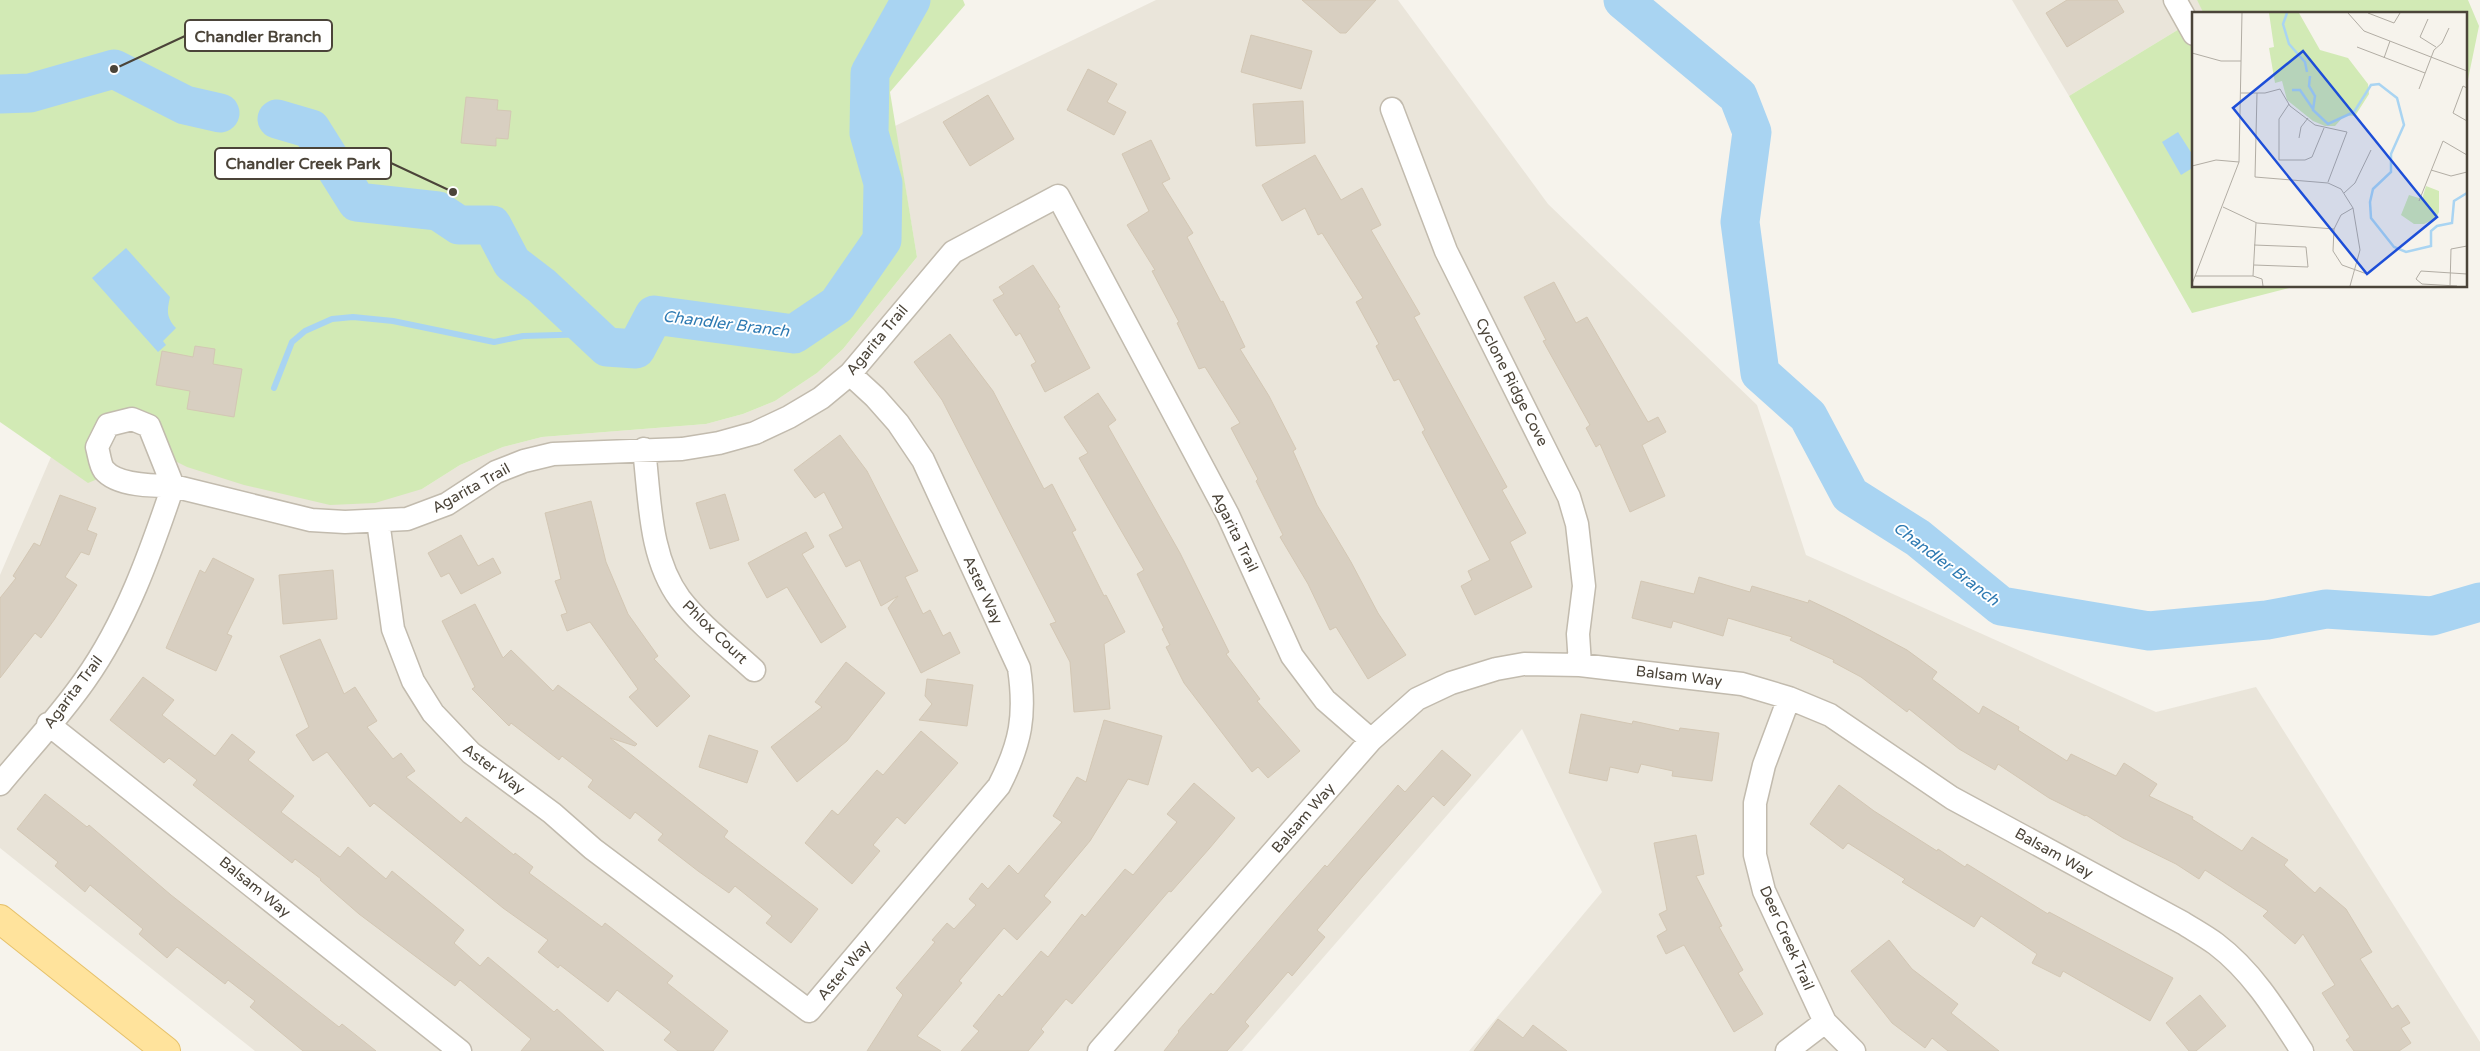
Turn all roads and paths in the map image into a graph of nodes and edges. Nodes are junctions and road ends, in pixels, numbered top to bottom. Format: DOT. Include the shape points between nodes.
graph roads {
  1 [pos="2175,0"];
  2 [pos="2192,30"];
  3 [pos="1392,109"];
  4 [pos="850,374"];
  5 [pos="644,449"];
  6 [pos="378,521"];
  7 [pos="1580,665"];
  8 [pos="754,670"];
  9 [pos="1789,698"];
  10 [pos="48,724"];
  11 [pos="1370,740"];
  12 [pos="0,784"];
  13 [pos="0,919"];
  14 [pos="1825,1022"];
  15 [pos="166,1051"];
  16 [pos="460,1051"];
  17 [pos="1099,1051"];
  18 [pos="1787,1051"];
  19 [pos="1854,1051"];
  20 [pos="2302,1051"];
  1 -- 2 [label="street"];
  3 -- 7 [label="street, Cyclone Ridge Cove" via="1446,251 1569,497 1578,524 1584,586 1578,634"];
  4 -- 5 [label="street, Agarita Trail" via="821,398 755,433 682,449"];
  4 -- 6 [label="street, Aster Way" via="876,397 923,460 1020,668 1024,698 1017,744 999,786 809,1011 471,753 433,713 413,681 396,638"];
  4 -- 11 [label="street, Agarita Trail" via="953,252 1058,196 1228,516 1292,656 1325,700"];
  5 -- 6 [label="street, Agarita Trail" via="553,454 524,460 496,472 447,504 421,515"];
  5 -- 8 [label="street, Phlox Court" via="654,534 665,573 679,598 698,619"];
  6 -- 10 [label="street, Agarita Trail" via="311,520 173,486 138,585 104,650 84,682"];
  7 -- 9 [label="street, Balsam Way" via="1742,684"];
  7 -- 11 [label="street, Balsam Way" via="1524,664 1451,683 1417,699"];
  9 -- 14 [label="street, Deer Creek Trail" via="1764,765 1755,803 1755,855 1764,891"];
  9 -- 20 [label="street, Balsam Way" via="1830,715 1952,798 2216,944 2243,968 2268,998"];
  10 -- 12 [label="street, Agarita Trail"];
  10 -- 16 [label="street, Balsam Way"];
  11 -- 17 [label="street, Balsam Way"];
  13 -- 15 [label="main road"];
  14 -- 18 [label="street"];
  14 -- 19 [label="street, Deer Creek Trail"];
}
